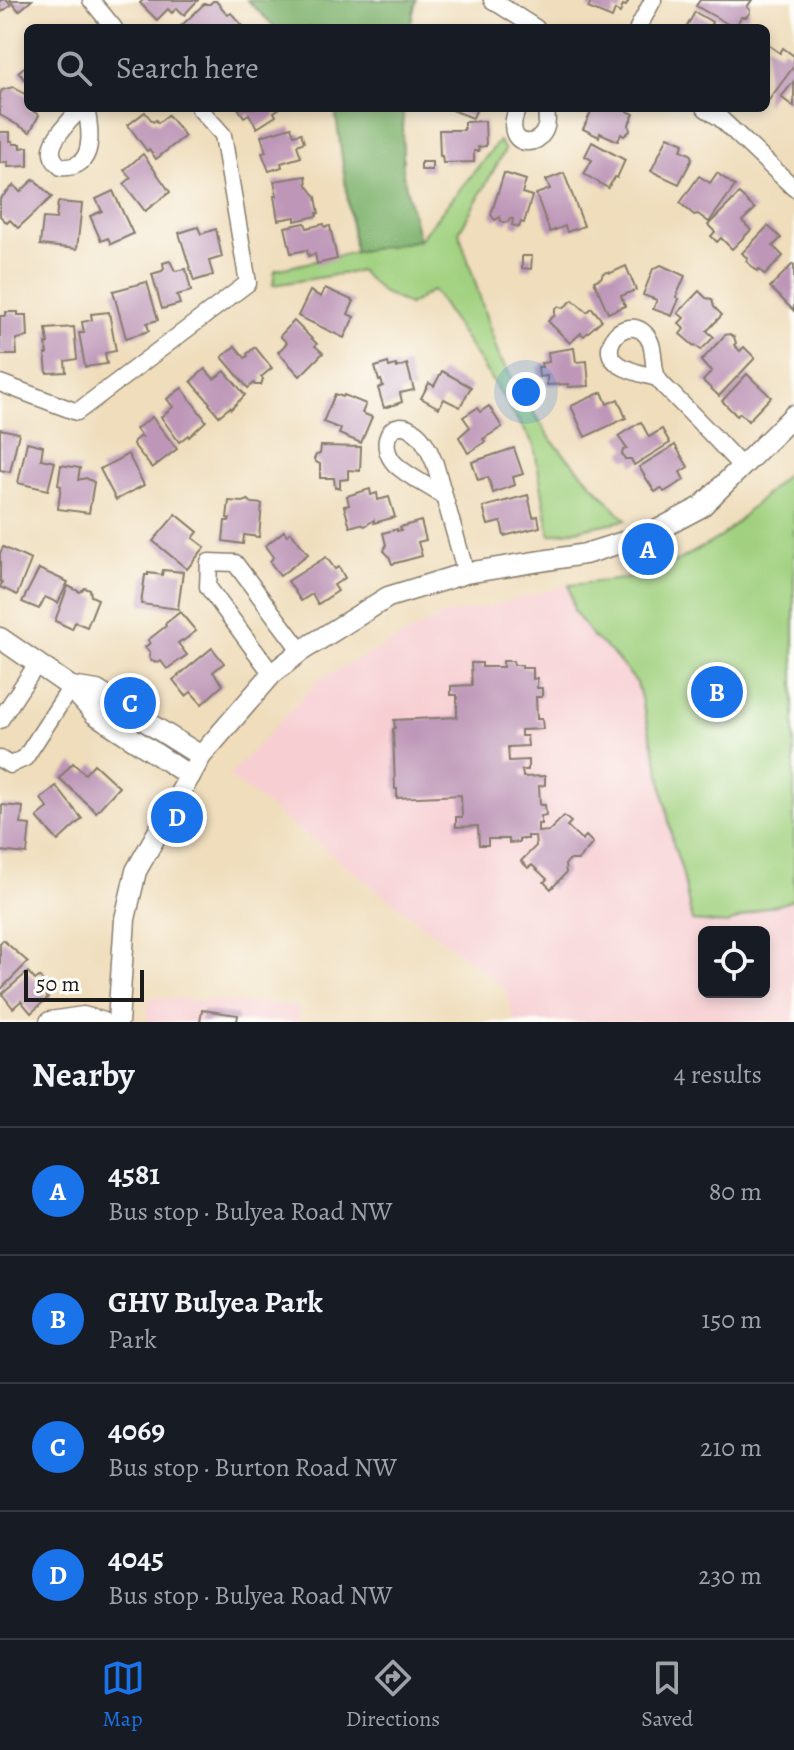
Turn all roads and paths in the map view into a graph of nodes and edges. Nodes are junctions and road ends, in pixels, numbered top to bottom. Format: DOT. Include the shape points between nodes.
graph roads {
  1 [pos="91,0"];
  2 [pos="492,0"];
  3 [pos="653,0"];
  4 [pos="111,24"];
  5 [pos="530,24"];
  6 [pos="640,24"];
  7 [pos="203,112"];
  8 [pos="516,112"];
  9 [pos="546,112"];
  10 [pos="711,112"];
  11 [pos="794,188"];
  12 [pos="657,378"];
  13 [pos="0,383"];
  14 [pos="794,415"];
  15 [pos="742,467"];
  16 [pos="443,496"];
  17 [pos="466,573"];
  18 [pos="0,638"];
  19 [pos="301,651"];
  20 [pos="37,664"];
  21 [pos="272,674"];
  22 [pos="71,687"];
  23 [pos="0,720"];
  24 [pos="201,756"];
  25 [pos="0,759"];
  26 [pos="190,776"];
  27 [pos="50,1022"];
  28 [pos="101,1022"];
  29 [pos="118,1022"];
  1 -- 4 [label="street"];
  2 -- 5 [label="street"];
  3 -- 6 [label="street"];
  7 -- 13 [label="street" via="223,135 248,283 77,412"];
  8 -- 9 [label="street" via="512,130 525,142 544,133"];
  10 -- 11 [label="street"];
  12 -- 15 [label="street"];
  14 -- 15 [label="street"];
  15 -- 17 [label="street" via="701,507 652,533 585,554"];
  16 -- 17 [label="street"];
  17 -- 19 [label="street" via="388,597"];
  18 -- 20 [label="street"];
  19 -- 21 [label="street"];
  19 -- 21 [label="street" via="235,563 209,562 208,587"];
  20 -- 22 [label="street"];
  20 -- 23 [label="street"];
  21 -- 24 [label="street"];
  22 -- 24 [label="street" via="97,691"];
  22 -- 25 [label="street" via="25,758 10,765"];
  22 -- 26 [label="street" via="95,714"];
  24 -- 26 [label="street"];
  26 -- 29 [label="street" via="136,871 125,919"];
  27 -- 28 [label="street" via="83,1017"];
}
